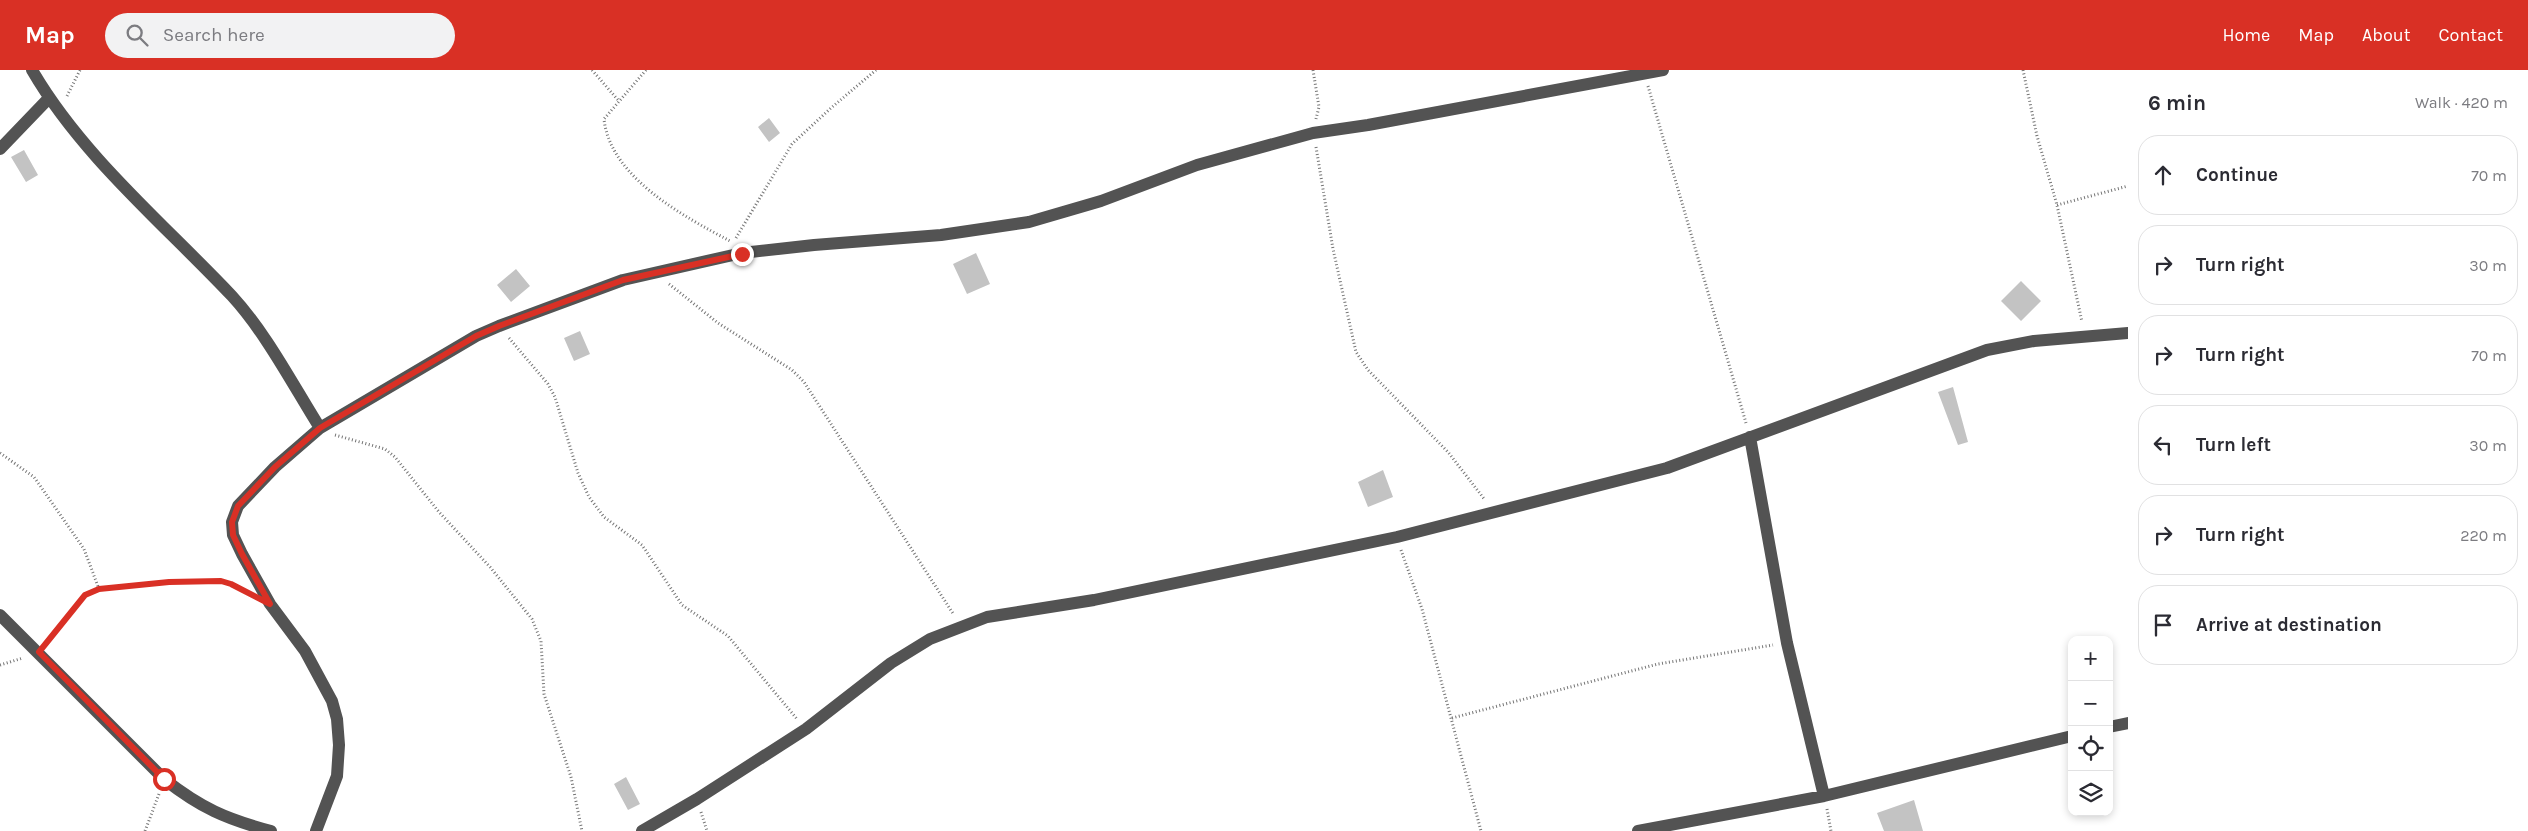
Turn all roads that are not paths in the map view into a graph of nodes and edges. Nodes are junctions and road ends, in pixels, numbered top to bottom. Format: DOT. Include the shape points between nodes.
graph roads {
  1 [pos="32,70"];
  2 [pos="1664,70"];
  3 [pos="49,98"];
  4 [pos="0,149"];
  5 [pos="2128,333"];
  6 [pos="320,428"];
  7 [pos="1750,436"];
  8 [pos="0,615"];
  9 [pos="2128,723"];
  10 [pos="2113,726"];
  11 [pos="2068,737"];
  12 [pos="1824,796"];
  13 [pos="271,831"];
  14 [pos="316,831"];
  15 [pos="642,831"];
  16 [pos="1638,831"];
  1 -- 3 [label="street"];
  2 -- 6 [label="street" via="1313,133 1196,165 1101,202 1029,222 941,235 742,254 623,280 476,336"];
  3 -- 4 [label="street"];
  3 -- 6 [label="street" via="154,219 233,297 254,324"];
  5 -- 7 [label="street" via="2034,341 1987,350"];
  6 -- 14 [label="street" via="275,467 238,506 232,522 233,535 242,554 270,604 305,651 332,701 337,719 340,745 337,776"];
  7 -- 12 [label="street" via="1787,643"];
  7 -- 15 [label="street" via="1667,468 1396,538 1094,600 987,617 961,626 930,639 891,664 806,730"];
  8 -- 13 [label="street" via="164,779 217,815"];
  9 -- 10 [label="street"];
  11 -- 12 [label="street"];
  12 -- 16 [label="street"];
}
